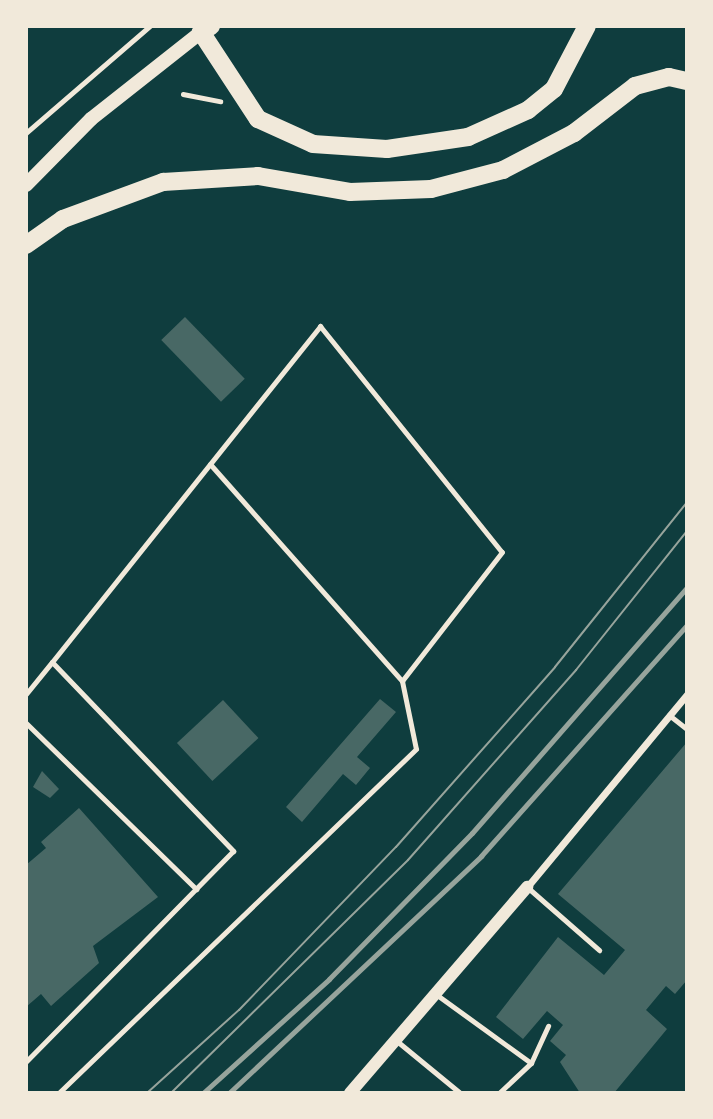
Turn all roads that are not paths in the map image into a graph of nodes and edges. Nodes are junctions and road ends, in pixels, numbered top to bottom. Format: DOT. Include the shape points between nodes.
graph roads {
  1 [pos="587,26"];
  2 [pos="206,29"];
  3 [pos="687,81"];
  4 [pos="26,185"];
  5 [pos="26,245"];
  6 [pos="210,464"];
  7 [pos="52,662"];
  8 [pos="402,681"];
  9 [pos="26,694"];
  10 [pos="687,694"];
  11 [pos="669,715"];
  12 [pos="26,723"];
  13 [pos="687,729"];
  14 [pos="527,887"];
  15 [pos="196,889"];
  16 [pos="598,950"];
  17 [pos="437,995"];
  18 [pos="548,1026"];
  19 [pos="398,1042"];
  20 [pos="26,1062"];
  21 [pos="531,1063"];
  22 [pos="59,1093"];
  23 [pos="350,1093"];
  24 [pos="460,1093"];
  25 [pos="499,1093"];
  1 -- 2 [label="main road" via="554,89 528,110 468,137 387,149 313,144 258,119"];
  2 -- 4 [label="main road" via="91,119"];
  3 -- 5 [label="main road" via="643,82 574,133 503,170 431,189 350,192 258,176 163,182 63,219"];
  6 -- 7 [label="lane"];
  6 -- 8 [label="lane"];
  6 -- 8 [label="lane" via="320,326 502,552"];
  7 -- 9 [label="lane"];
  7 -- 15 [label="lane" via="233,851"];
  8 -- 22 [label="lane" via="416,749"];
  10 -- 11 [label="street"];
  11 -- 13 [label="lane"];
  11 -- 14 [label="street"];
  12 -- 15 [label="lane"];
  14 -- 16 [label="lane"];
  14 -- 17 [label="street"];
  15 -- 20 [label="lane"];
  17 -- 19 [label="street"];
  17 -- 21 [label="lane"];
  18 -- 21 [label="lane"];
  19 -- 23 [label="street"];
  19 -- 24 [label="lane"];
  21 -- 25 [label="lane"];
}
